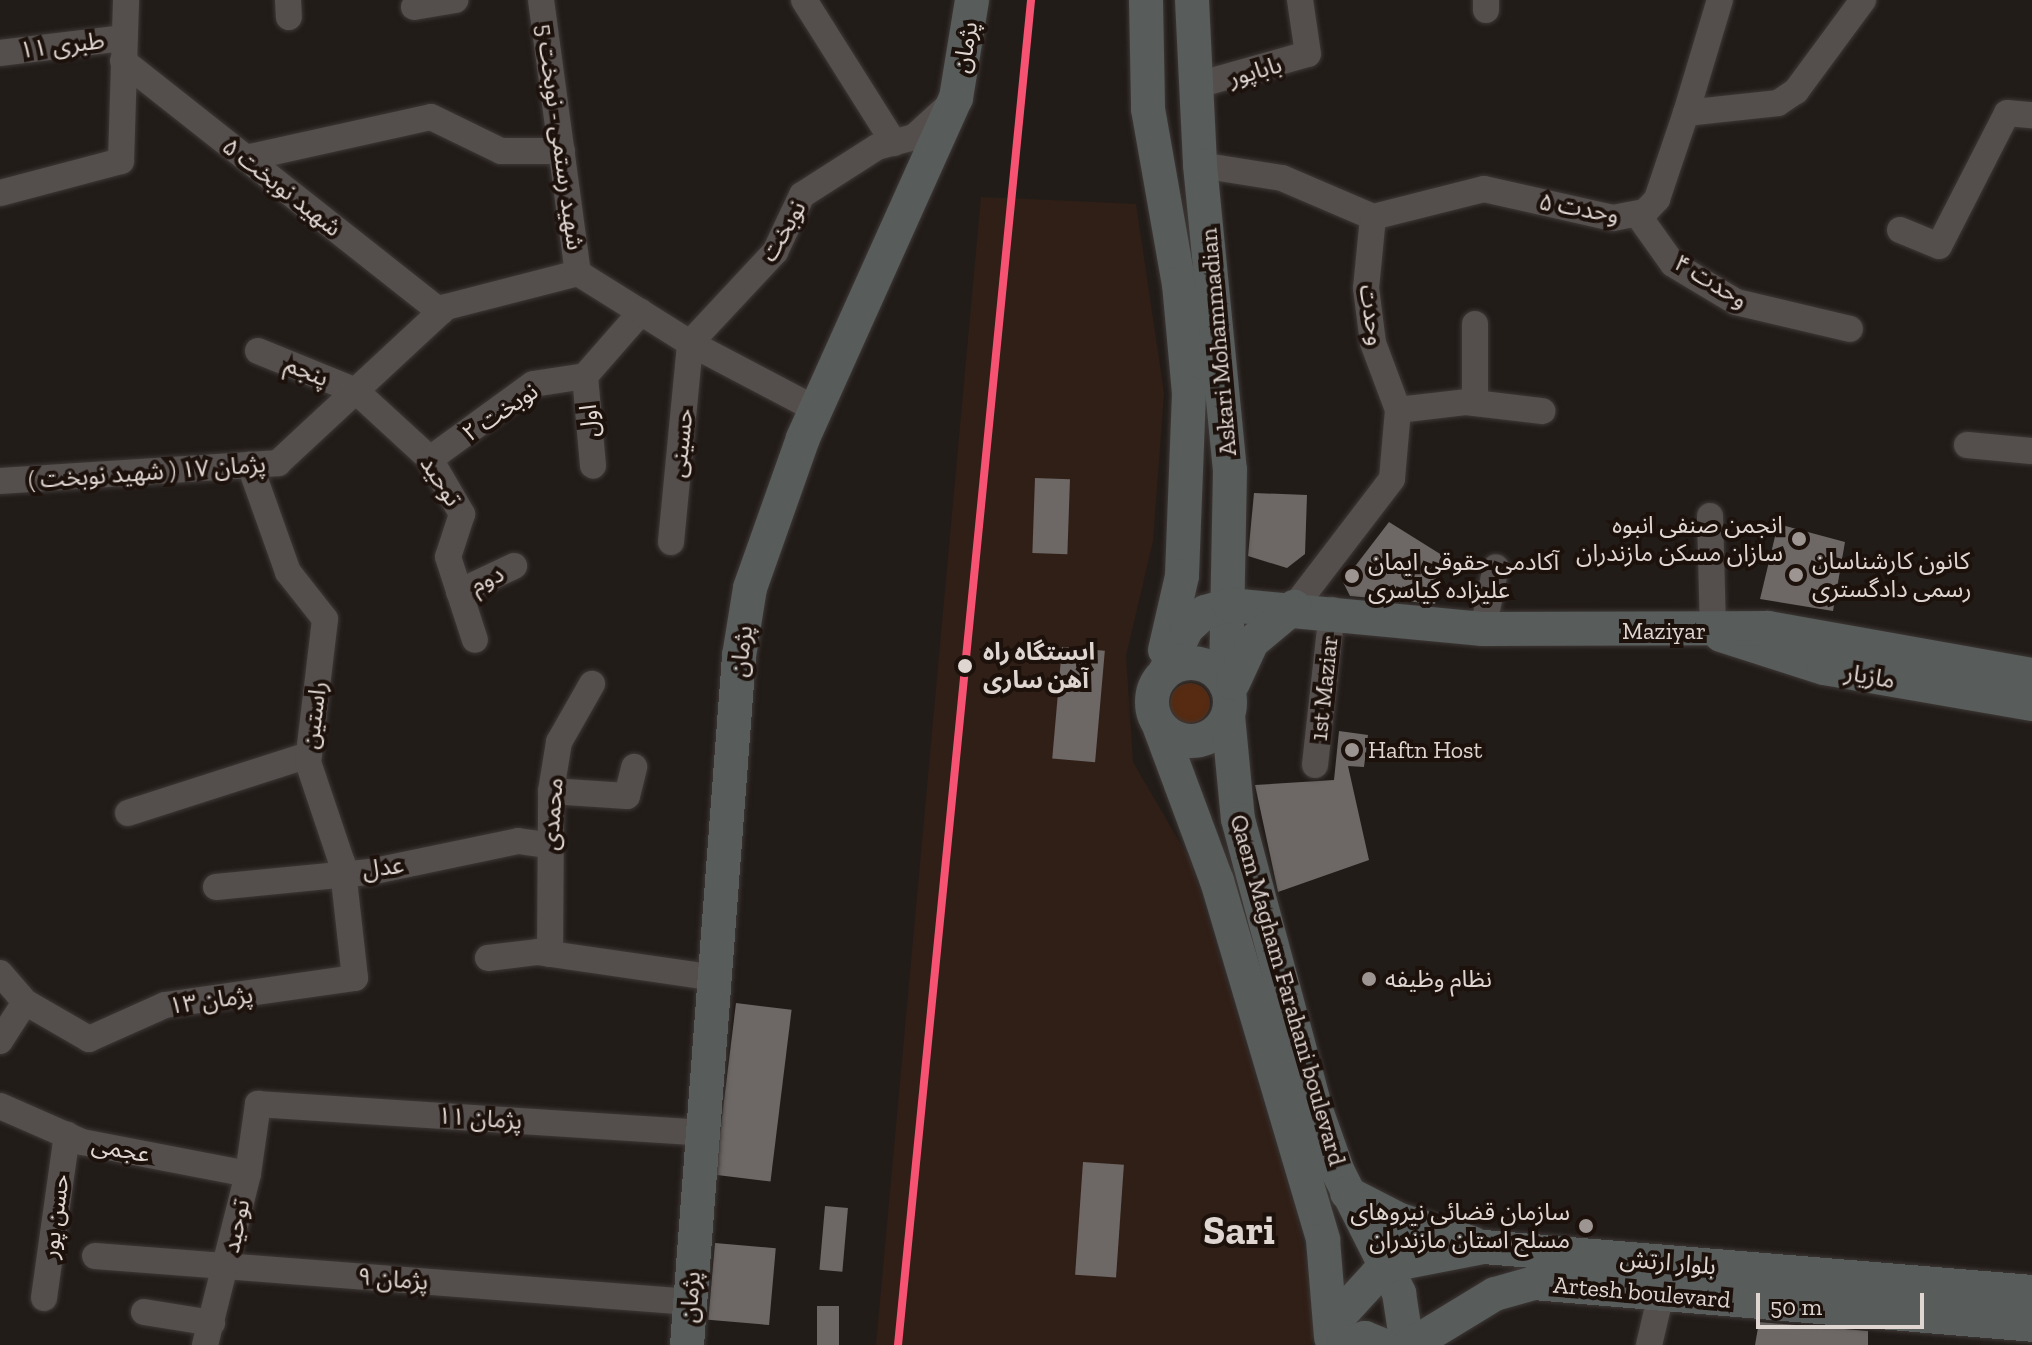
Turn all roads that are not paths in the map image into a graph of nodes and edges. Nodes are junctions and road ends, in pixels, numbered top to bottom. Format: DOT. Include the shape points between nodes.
graph roads {
  1 [pos="126,0"];
  2 [pos="455,0"];
  3 [pos="541,0"];
  4 [pos="804,0"];
  5 [pos="972,0"];
  6 [pos="1146,0"];
  7 [pos="1192,0"];
  8 [pos="1300,0"];
  9 [pos="1720,0"];
  10 [pos="1859,1"];
  11 [pos="414,7"];
  12 [pos="124,50"];
  13 [pos="0,53"];
  14 [pos="1194,86"];
  15 [pos="956,98"];
  16 [pos="1686,113"];
  17 [pos="2032,115"];
  18 [pos="894,143"];
  19 [pos="562,151"];
  20 [pos="246,158"];
  21 [pos="1200,165"];
  22 [pos="0,193"];
  23 [pos="1638,215"];
  24 [pos="1373,217"];
  25 [pos="1900,230"];
  26 [pos="578,273"];
  27 [pos="441,312"];
  28 [pos="641,312"];
  29 [pos="1475,324"];
  30 [pos="1850,329"];
  31 [pos="690,343"];
  32 [pos="258,351"];
  33 [pos="585,376"];
  34 [pos="356,391"];
  35 [pos="1475,403"];
  36 [pos="815,409"];
  37 [pos="1398,410"];
  38 [pos="1542,411"];
  39 [pos="1967,445"];
  40 [pos="2032,451"];
  41 [pos="430,459"];
  42 [pos="250,465"];
  43 [pos="593,466"];
  44 [pos="0,481"];
  45 [pos="1710,516"];
  46 [pos="671,542"];
  47 [pos="514,566"];
  48 [pos="1496,567"];
  49 [pos="459,592"];
  50 [pos="1229,605"];
  51 [pos="1294,607"];
  52 [pos="1332,610"];
  53 [pos="1483,629"];
  54 [pos="1713,631"];
  55 [pos="475,640"];
  56 [pos="1786,645"];
  57 [pos="2032,675"];
  58 [pos="1162,676"];
  59 [pos="592,684"];
  60 [pos="1228,699"];
  61 [pos="2032,704"];
  62 [pos="1160,728"];
  63 [pos="309,755"];
  64 [pos="1315,765"];
  65 [pos="634,767"];
  66 [pos="551,791"];
  67 [pos="128,813"];
  68 [pos="548,845"];
  69 [pos="343,870"];
  70 [pos="216,887"];
  71 [pos="550,954"];
  72 [pos="488,958"];
  73 [pos="0,973"];
  74 [pos="355,978"];
  75 [pos="715,978"];
  76 [pos="25,1002"];
  77 [pos="0,1041"];
  78 [pos="258,1104"];
  79 [pos="0,1106"];
  80 [pos="703,1133"];
  81 [pos="67,1135"];
  82 [pos="248,1174"];
  83 [pos="1347,1193"];
  84 [pos="1484,1247"];
  85 [pos="95,1256"];
  86 [pos="1385,1266"];
  87 [pos="227,1267"];
  88 [pos="2032,1292"];
  89 [pos="1661,1294"];
  90 [pos="44,1298"];
  91 [pos="690,1302"];
  92 [pos="144,1312"];
  93 [pos="2032,1325"];
  94 [pos="208,1334"];
  95 [pos="1335,1338"];
  96 [pos="687,1345"];
  97 [pos="1382,1345"];
  98 [pos="1409,1345"];
  99 [pos="1649,1345"];
  1 -- 12 [label="street"];
  2 -- 11 [label="street"];
  3 -- 19 [label="street, شهید رستمی - نوبخت 5"];
  4 -- 18 [label="street"];
  5 -- 15 [label="main road, پژمان"];
  6 -- 58 [label="main road, Askari Mohammadian" via="1148,109 1179,284 1189,393 1182,576"];
  7 -- 14 [label="main road, Askari Mohammadian"];
  8 -- 14 [label="street, باباپور" via="1308,54"];
  9 -- 16 [label="street, وحدت ۵"];
  10 -- 16 [label="street" via="1796,91 1778,103"];
  12 -- 13 [label="street, طبری ۱۱"];
  12 -- 20 [label="street, شهید نوبخت ۵"];
  12 -- 22 [label="street" via="121,161"];
  14 -- 21 [label="main road, Askari Mohammadian"];
  15 -- 18 [label="street, نوبخت" via="914,137"];
  15 -- 36 [label="main road, پژمان"];
  16 -- 23 [label="street, وحدت ۵" via="1657,199"];
  17 -- 25 [label="street" via="2007,113 1939,246"];
  18 -- 31 [label="street, نوبخت" via="802,195 775,252"];
  19 -- 20 [label="street" via="501,151 431,117"];
  19 -- 26 [label="street, شهید رستمی - نوبخت 5"];
  20 -- 27 [label="street, شهید نوبخت ۵"];
  21 -- 24 [label="street" via="1282,178"];
  21 -- 50 [label="main road, Askari Mohammadian" via="1230,470"];
  23 -- 24 [label="street, وحدت ۵" via="1613,218 1484,189"];
  23 -- 30 [label="street, وحدت ۴" via="1673,264 1736,302"];
  24 -- 37 [label="street, وحدت" via="1367,302 1373,343"];
  26 -- 27 [label="street, پژمان ۱۷ ( شهید نوبخت )"];
  26 -- 28 [label="street"];
  27 -- 34 [label="street, پژمان ۱۷ ( شهید نوبخت )"];
  28 -- 31 [label="street"];
  28 -- 33 [label="street"];
  29 -- 35 [label="street"];
  31 -- 36 [label="street"];
  31 -- 46 [label="street, حسینی"];
  32 -- 34 [label="street, پنجم"];
  33 -- 41 [label="street, نوبخت ۲" via="533,384"];
  33 -- 43 [label="street, اول"];
  34 -- 41 [label="street, توحید"];
  34 -- 42 [label="street, پژمان ۱۷ ( شهید نوبخت )" via="278,463"];
  35 -- 37 [label="street"];
  35 -- 38 [label="street"];
  36 -- 75 [label="main road, پژمان" via="750,588 739,656"];
  37 -- 51 [label="street, وحدت" via="1392,479"];
  39 -- 40 [label="street"];
  41 -- 49 [label="street, توحید" via="462,514 448,557"];
  42 -- 44 [label="street, پژمان ۱۷ ( شهید نوبخت )"];
  42 -- 63 [label="street, راستین" via="288,572 325,619"];
  45 -- 54 [label="street"];
  47 -- 49 [label="street, دوم"];
  48 -- 53 [label="street"];
  49 -- 55 [label="street, توحید"];
  50 -- 51 [label="main road, Maziyar"];
  50 -- 58 [label="main road, Maziyar" via="1205,612 1187,628"];
  50 -- 60 [label="main road, Askari Mohammadian"];
  51 -- 52 [label="main road, Maziyar"];
  51 -- 60 [label="main road" via="1252,642"];
  52 -- 53 [label="main road, Maziyar"];
  52 -- 64 [label="street, 1st Maziar"];
  53 -- 54 [label="main road, Maziyar"];
  54 -- 56 [label="main road, Maziyar"];
  56 -- 57 [label="main road, Maziyar"];
  56 -- 61 [label="main road, مازیار"];
  58 -- 60 [label="main road" via="1201,664"];
  58 -- 62 [label="main road" via="1151,699"];
  59 -- 66 [label="street, محمدی" via="559,742"];
  60 -- 62 [label="main road" via="1216,732 1198,741 1178,740"];
  60 -- 83 [label="main road, Qaem Magham Farahani boulevard" via="1238,819 1316,1110"];
  62 -- 95 [label="main road, Qaem Magham Farahani boulevard" via="1217,881 1320,1227"];
  63 -- 67 [label="street"];
  63 -- 69 [label="street, راستین"];
  65 -- 66 [label="street" via="627,796"];
  66 -- 68 [label="street, محمدی"];
  68 -- 69 [label="street, عدل" via="518,841 370,872"];
  68 -- 71 [label="street, محمدی"];
  69 -- 70 [label="street, عدل"];
  69 -- 74 [label="street, راستین"];
  71 -- 72 [label="street"];
  71 -- 75 [label="street"];
  73 -- 76 [label="street, پژمان ۱۳"];
  74 -- 76 [label="street, پژمان ۱۳" via="165,1005 89,1039"];
  75 -- 80 [label="main road, پژمان"];
  76 -- 77 [label="street"];
  78 -- 80 [label="street, پژمان ۱۱"];
  78 -- 82 [label="street, توحید"];
  79 -- 81 [label="street, عجمی"];
  80 -- 91 [label="main road, پژمان"];
  81 -- 82 [label="street, عجمی"];
  81 -- 90 [label="street, حسن پور"];
  82 -- 87 [label="street, توحید"];
  83 -- 84 [label="main road" via="1400,1220"];
  83 -- 86 [label="main road, Qaem Magham Farahani boulevard"];
  84 -- 86 [label="main road, بلوار ارتش"];
  84 -- 88 [label="main road, بلوار ارتش"];
  85 -- 87 [label="street, پژمان ۹"];
  86 -- 95 [label="main road"];
  86 -- 98 [label="main road, Qaem Magham Farahani boulevard" via="1399,1293"];
  87 -- 91 [label="street, پژمان ۹"];
  87 -- 94 [label="street, توحید"];
  89 -- 93 [label="main road, Artesh boulevard"];
  89 -- 98 [label="main road, Artesh boulevard" via="1534,1283 1495,1294"];
  89 -- 99 [label="street"];
  91 -- 96 [label="main road, پژمان"];
  92 -- 94 [label="street"];
  95 -- 97 [label="main road" via="1365,1338"];
}
